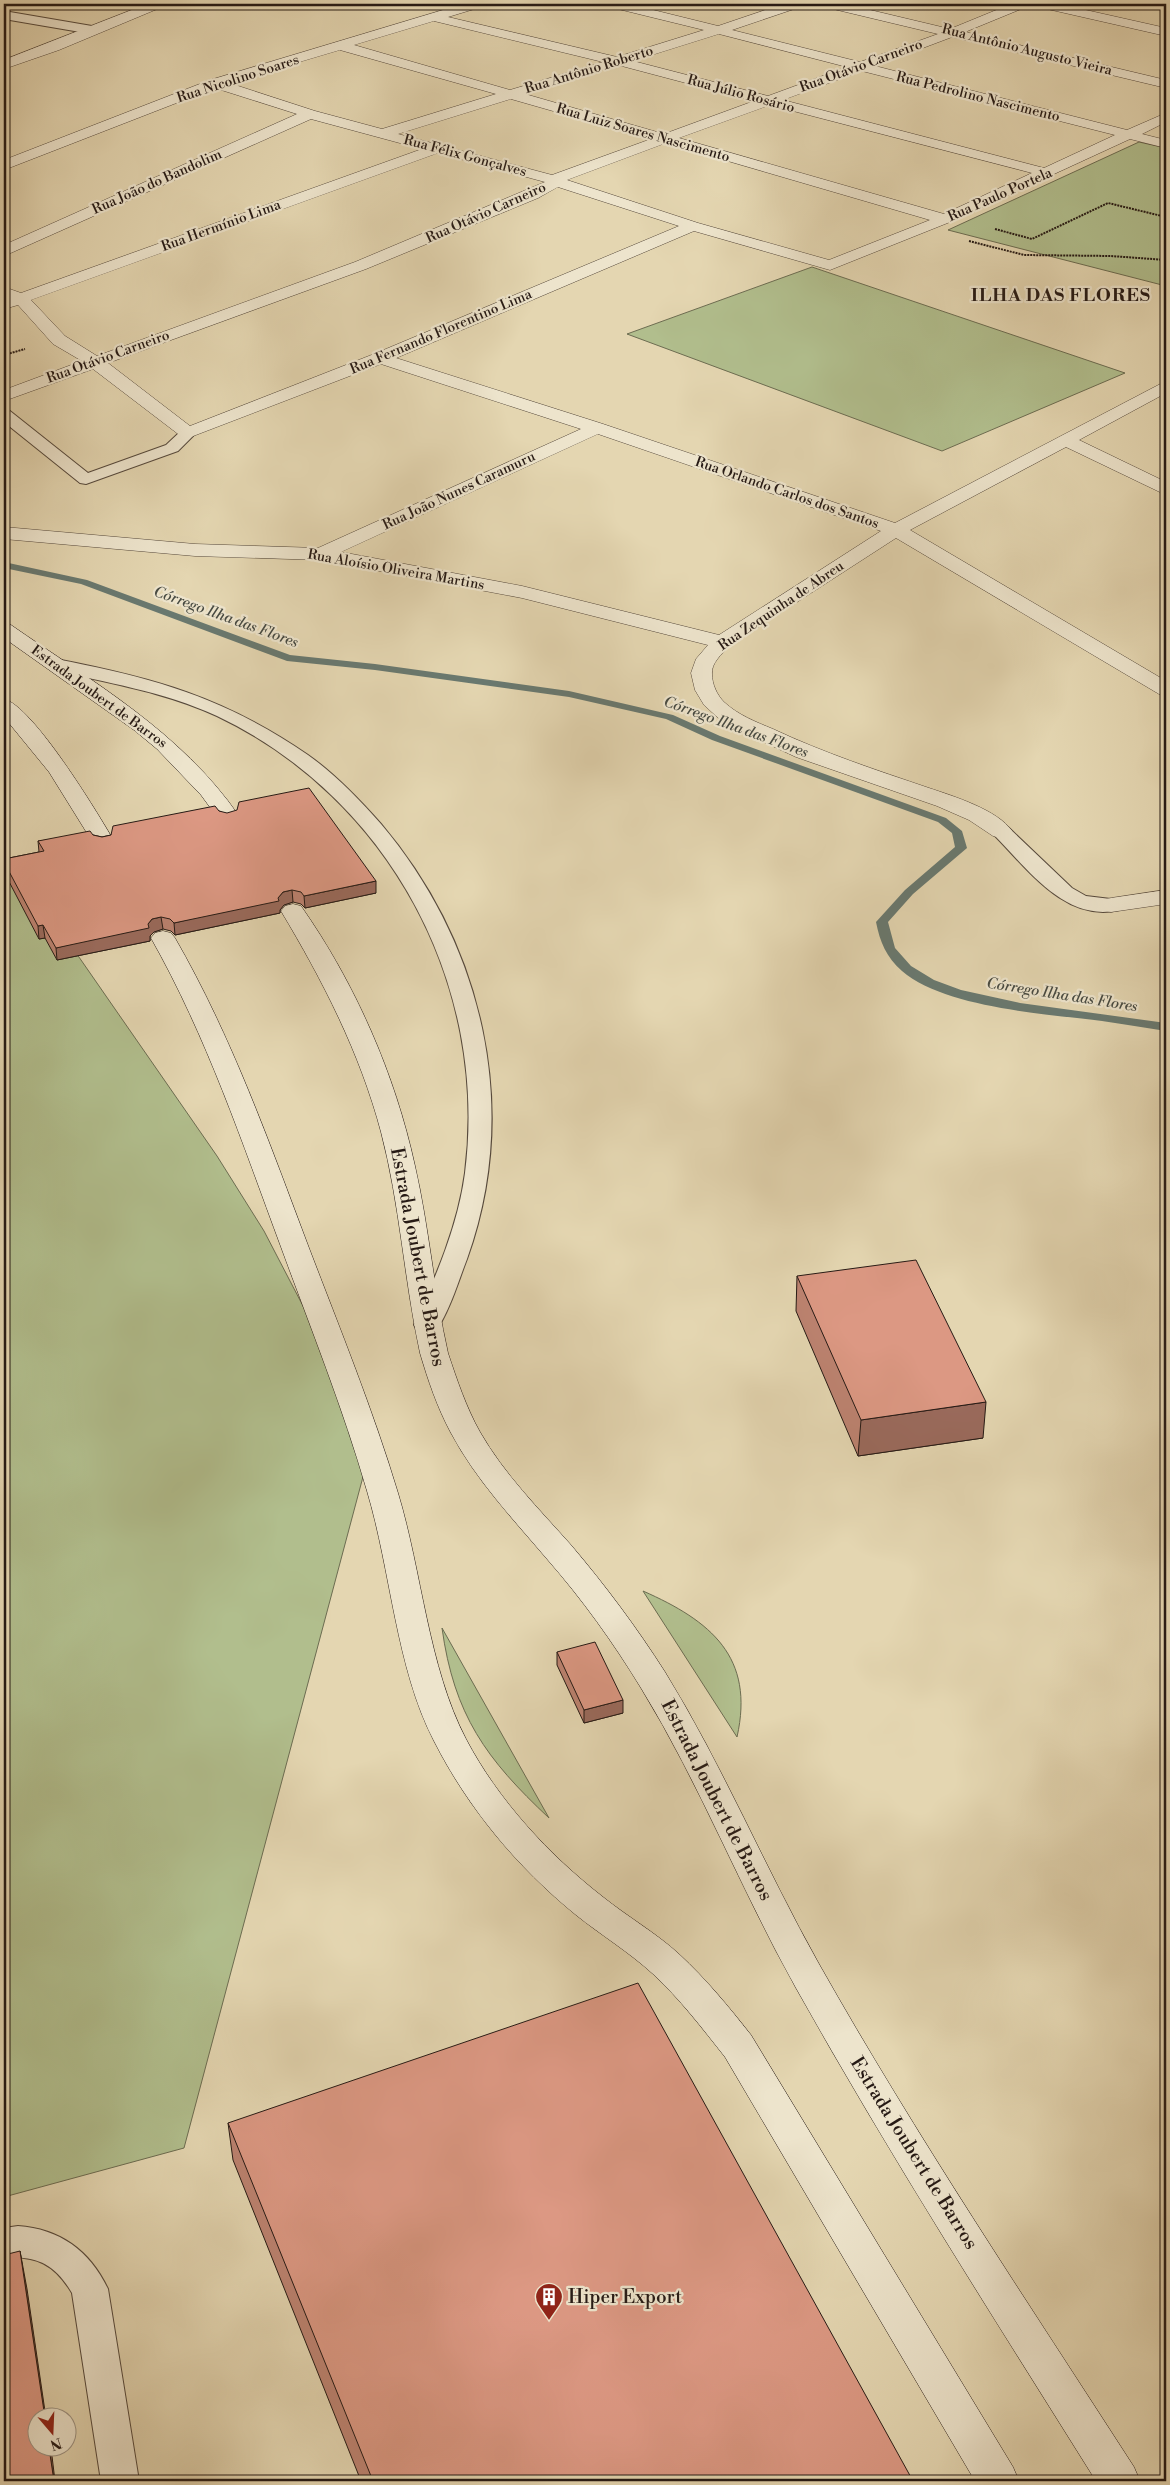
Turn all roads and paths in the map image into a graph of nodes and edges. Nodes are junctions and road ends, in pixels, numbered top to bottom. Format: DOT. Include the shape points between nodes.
graph roads {
  1 [pos="157,4"];
  2 [pos="476,4"];
  3 [pos="615,4"];
  4 [pos="795,4"];
  5 [pos="830,4"];
  6 [pos="1021,4"];
  7 [pos="1043,4"];
  8 [pos="4,15"];
  9 [pos="434,17"];
  10 [pos="92,30"];
  11 [pos="719,30"];
  12 [pos="954,32"];
  13 [pos="1166,32"];
  14 [pos="342,46"];
  15 [pos="616,61"];
  16 [pos="4,66"];
  17 [pos="859,66"];
  18 [pos="215,83"];
  19 [pos="1166,84"];
  20 [pos="509,94"];
  21 [pos="766,100"];
  22 [pos="310,114"];
  23 [pos="1166,117"];
  24 [pos="382,134"];
  25 [pos="1129,135"];
  26 [pos="663,138"];
  27 [pos="1166,144"];
  28 [pos="439,148"];
  29 [pos="4,165"];
  30 [pos="1048,174"];
  31 [pos="553,180"];
  32 [pos="1166,217"];
  33 [pos="945,219"];
  34 [pos="694,226"];
  35 [pos="994,229"];
  36 [pos="968,241"];
  37 [pos="4,250"];
  38 [pos="1166,260"];
  39 [pos="830,265"];
  40 [pos="4,292"];
  41 [pos="20,298"];
  42 [pos="4,305"];
  43 [pos="380,358"];
  44 [pos="94,361"];
  45 [pos="1166,386"];
  46 [pos="4,396"];
  47 [pos="4,414"];
  48 [pos="597,428"];
  49 [pos="188,433"];
  50 [pos="1066,440"];
  51 [pos="1166,489"];
  52 [pos="896,530"];
  53 [pos="4,534"];
  54 [pos="321,554"];
  55 [pos="4,629"];
  56 [pos="722,642"];
  57 [pos="56,665"];
  58 [pos="1166,690"];
  59 [pos="4,705"];
  60 [pos="228,816"];
  61 [pos="1001,831"];
  62 [pos="104,841"];
  63 [pos="1166,897"];
  64 [pos="1111,905"];
  65 [pos="294,911"];
  66 [pos="163,938"];
  67 [pos="428,1325"];
  68 [pos="4,2243"];
  69 [pos="120,2481"];
  70 [pos="998,2481"];
  71 [pos="1119,2481"];
  1 -- 10 [label="street"];
  2 -- 9 [label="street, Rua Nicolino Soares"];
  3 -- 11 [label="street, Rua Pedrolino Nascimento"];
  4 -- 11 [label="street, Rua Antônio Roberto"];
  5 -- 12 [label="street, Rua Antônio Augusto Vieira"];
  6 -- 12 [label="street, Rua Otávio Carneiro"];
  7 -- 13 [label="street"];
  8 -- 10 [label="lane"];
  9 -- 14 [label="street, Rua Nicolino Soares"];
  9 -- 15 [label="street, Rua Júlio Rosário"];
  10 -- 16 [label="street"];
  11 -- 15 [label="street, Rua Antônio Roberto"];
  11 -- 17 [label="street, Rua Pedrolino Nascimento"];
  12 -- 17 [label="street, Rua Otávio Carneiro"];
  12 -- 19 [label="street, Rua Antônio Augusto Vieira"];
  14 -- 18 [label="street, Rua Nicolino Soares"];
  14 -- 20 [label="street, Rua Luiz Soares Nascimento"];
  15 -- 20 [label="street, Rua Antônio Roberto"];
  15 -- 21 [label="street, Rua Júlio Rosário"];
  17 -- 21 [label="street, Rua Otávio Carneiro"];
  17 -- 25 [label="street, Rua Pedrolino Nascimento"];
  18 -- 22 [label="street, Rua Félix Gonçalves"];
  18 -- 29 [label="street, Rua Nicolino Soares"];
  20 -- 24 [label="street, Rua Antônio Roberto"];
  20 -- 26 [label="street, Rua Luiz Soares Nascimento"];
  21 -- 26 [label="street, Rua Otávio Carneiro"];
  21 -- 30 [label="street, Rua Júlio Rosário"];
  22 -- 24 [label="street, Rua Félix Gonçalves"];
  22 -- 37 [label="street, Rua João do Bandolim"];
  23 -- 25 [label="street, Rua Paulo Portela"];
  24 -- 28 [label="street, Rua Félix Gonçalves"];
  25 -- 27 [label="street, Rua Pedrolino Nascimento"];
  25 -- 30 [label="street, Rua Paulo Portela"];
  26 -- 31 [label="street, Rua Otávio Carneiro"];
  26 -- 33 [label="street, Rua Luiz Soares Nascimento"];
  28 -- 31 [label="street, Rua Félix Gonçalves"];
  28 -- 41 [label="street, Rua Hermínio Lima"];
  30 -- 33 [label="street, Rua Paulo Portela"];
  31 -- 34 [label="street, Rua Félix Gonçalves"];
  31 -- 44 [label="street, Rua Otávio Carneiro" via="551,186 540,192 487,211 394,253"];
  32 -- 35 [label="path" via="1108,203 1032,239"];
  33 -- 39 [label="street, Rua Paulo Portela"];
  34 -- 39 [label="street, Rua Félix Gonçalves"];
  34 -- 43 [label="street, Rua Fernando Florentino Lima"];
  36 -- 38 [label="path" via="1024,255"];
  40 -- 41 [label="street"];
  41 -- 42 [label="street, Rua Hermínio Lima"];
  41 -- 44 [label="street" via="60,340"];
  43 -- 48 [label="street, Rua Orlando Carlos dos Santos"];
  43 -- 49 [label="street, Rua Fernando Florentino Lima"];
  44 -- 46 [label="street, Rua Otávio Carneiro"];
  44 -- 49 [label="street"];
  45 -- 50 [label="street, Rua Zequinha de Abreu"];
  47 -- 49 [label="lane" via="86,479 172,448"];
  48 -- 52 [label="street, Rua Orlando Carlos dos Santos"];
  48 -- 54 [label="street, Rua João Nunes Caramuru"];
  50 -- 51 [label="street"];
  50 -- 52 [label="street, Rua Zequinha de Abreu"];
  52 -- 56 [label="street, Rua Zequinha de Abreu"];
  52 -- 58 [label="street, Rua Orlando Carlos dos Santos"];
  53 -- 54 [label="street, Rua Aloísio Oliveira Martins" via="195,550"];
  54 -- 56 [label="street, Rua Aloísio Oliveira Martins" via="531,594"];
  55 -- 57 [label="street, Estrada Joubert de Barros"];
  56 -- 61 [label="street, Rua Zequinha de Abreu" via="706,659 701,673 705,690 715,705 733,719 804,752 945,801"];
  57 -- 60 [label="street, Estrada Joubert de Barros" via="165,744 209,790"];
  57 -- 67 [label="lane" via="137,682 175,694 243,722 272,739 313,768 348,800 381,835 426,900 443,935 471,1018 480,1066 482,1118 477,1172 467,1221 451,1272"];
  59 -- 62 [label="street" via="58,768"];
  61 -- 64 [label="lane, Rua Zequinha de Abreu" via="1064,892 1081,902"];
  63 -- 64 [label="street"];
  65 -- 67 [label="street, Estrada Joubert de Barros" via="351,1014 390,1114 403,1168"];
  66 -- 70 [label="street" via="200,1006 239,1095 363,1432 392,1526 417,1650 430,1694 450,1739 475,1782 546,1867 590,1907 666,1963 699,1997 738,2046"];
  67 -- 71 [label="street, Estrada Joubert de Barros" via="444,1386 479,1454 518,1506 573,1569 663,1695 698,1756 804,1969 876,2094"];
  68 -- 69 [label="lane" via="31,2243 59,2253 81,2272 90,2289"];
}
